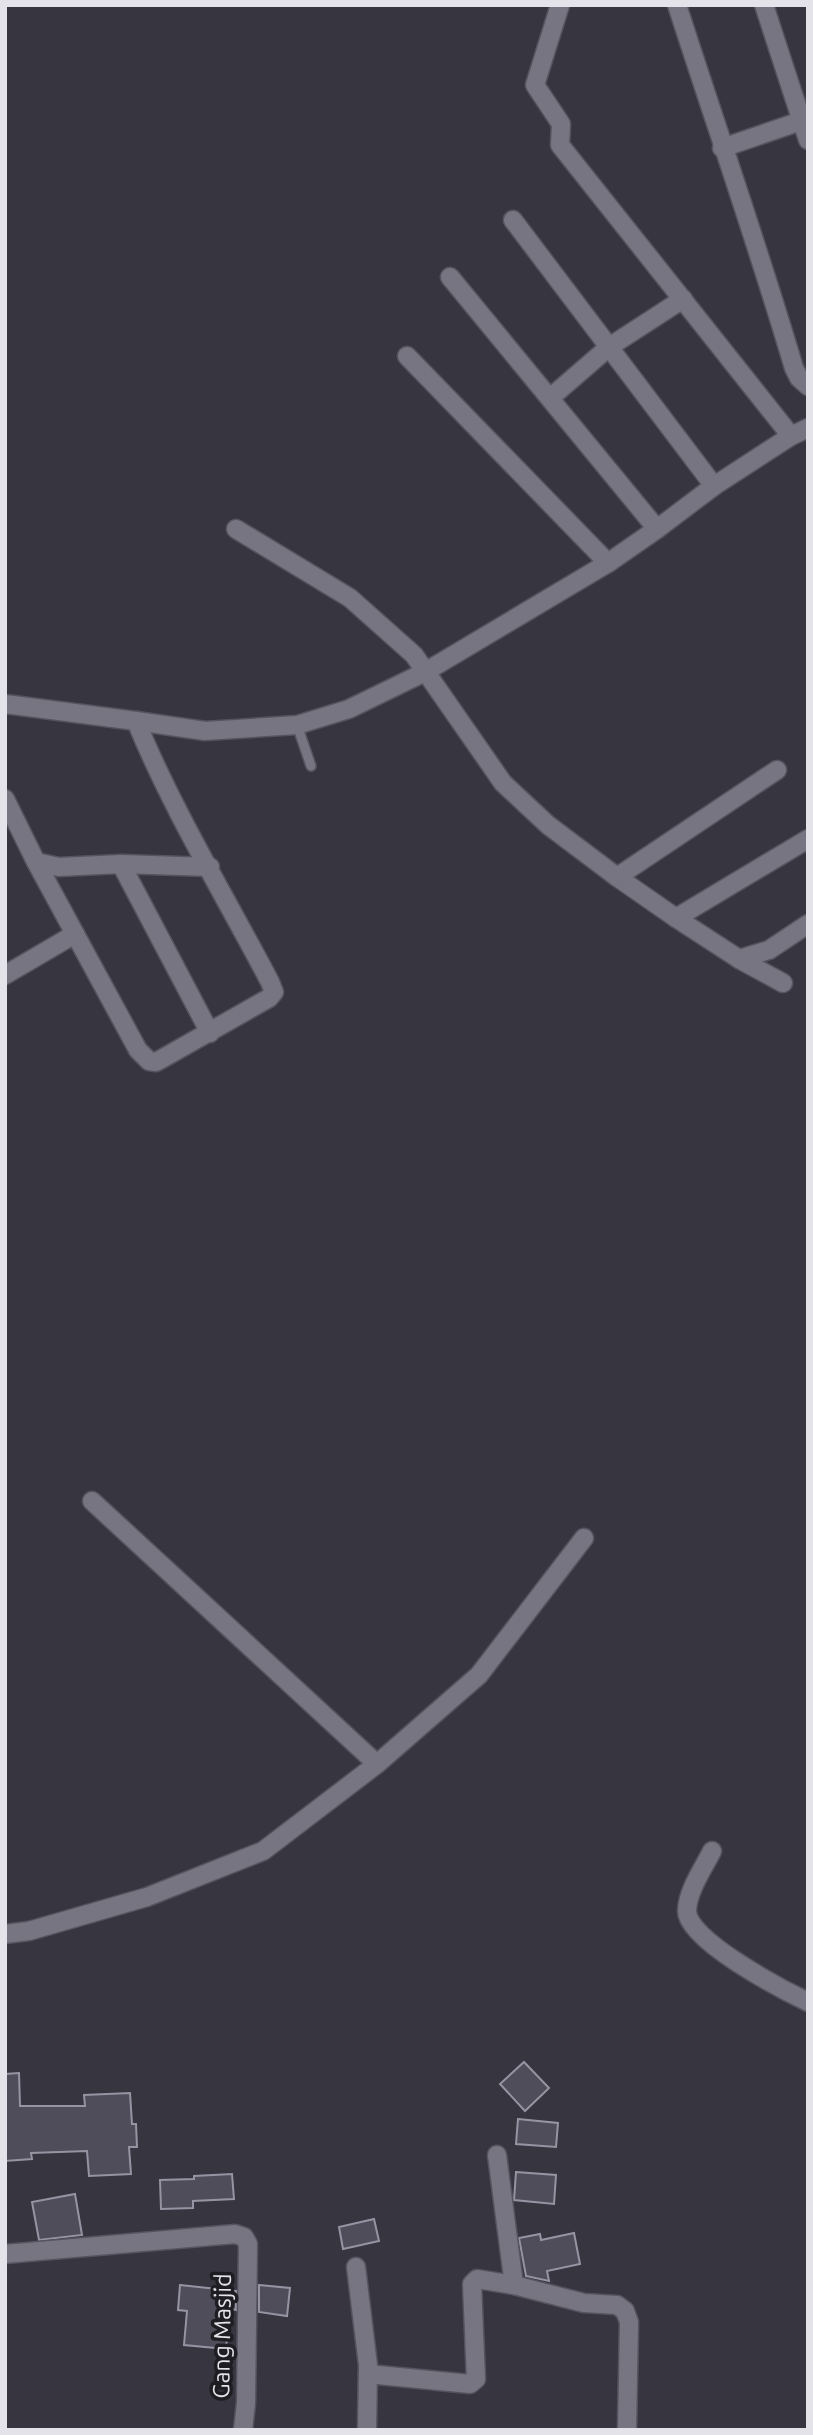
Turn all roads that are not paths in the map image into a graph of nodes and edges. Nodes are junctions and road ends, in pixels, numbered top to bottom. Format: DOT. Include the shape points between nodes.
graph roads {
  1 [pos="560,5"];
  2 [pos="677,5"];
  3 [pos="764,5"];
  4 [pos="801,121"];
  5 [pos="808,140"];
  6 [pos="722,148"];
  7 [pos="513,220"];
  8 [pos="450,277"];
  9 [pos="683,299"];
  10 [pos="609,347"];
  11 [pos="407,356"];
  12 [pos="808,386"];
  13 [pos="550,398"];
  14 [pos="808,428"];
  15 [pos="791,436"];
  16 [pos="714,486"];
  17 [pos="236,529"];
  18 [pos="657,529"];
  19 [pos="608,563"];
  20 [pos="425,672"];
  21 [pos="5,704"];
  22 [pos="136,720"];
  23 [pos="297,725"];
  24 [pos="311,766"];
  25 [pos="777,770"];
  26 [pos="5,799"];
  27 [pos="808,839"];
  28 [pos="36,862"];
  29 [pos="121,864"];
  30 [pos="210,867"];
  31 [pos="617,877"];
  32 [pos="676,918"];
  33 [pos="808,924"];
  34 [pos="75,934"];
  35 [pos="739,959"];
  36 [pos="5,975"];
  37 [pos="783,983"];
  38 [pos="210,1033"];
  39 [pos="92,1501"];
  40 [pos="584,1538"];
  41 [pos="377,1764"];
  42 [pos="712,1851"];
  43 [pos="5,1934"];
  44 [pos="808,2001"];
  45 [pos="498,2155"];
  46 [pos="5,2254"];
  47 [pos="356,2267"];
  48 [pos="514,2285"];
  49 [pos="368,2374"];
  50 [pos="243,2430"];
  51 [pos="367,2430"];
  52 [pos="627,2430"];
  1 -- 9 [label="street" via="535,85 561,124 560,145"];
  2 -- 6 [label="street"];
  3 -- 4 [label="street"];
  4 -- 5 [label="street"];
  4 -- 6 [label="street"];
  6 -- 12 [label="street" via="794,368"];
  7 -- 10 [label="street"];
  8 -- 13 [label="street"];
  9 -- 10 [label="street"];
  9 -- 15 [label="street"];
  10 -- 13 [label="street"];
  10 -- 16 [label="street"];
  11 -- 19 [label="street"];
  13 -- 18 [label="street"];
  14 -- 15 [label="street"];
  15 -- 16 [label="street"];
  16 -- 18 [label="street"];
  17 -- 20 [label="street" via="350,598 414,655"];
  18 -- 19 [label="street"];
  19 -- 20 [label="street"];
  20 -- 23 [label="street" via="349,709"];
  20 -- 31 [label="street" via="503,783 548,825"];
  21 -- 22 [label="street"];
  22 -- 23 [label="street" via="205,731"];
  22 -- 30 [label="street" via="171,798"];
  23 -- 24 [label="lane"];
  25 -- 31 [label="street"];
  26 -- 28 [label="street"];
  27 -- 32 [label="street"];
  28 -- 29 [label="street" via="59,867"];
  28 -- 34 [label="street"];
  29 -- 30 [label="street"];
  29 -- 38 [label="street"];
  30 -- 38 [label="street" via="274,992"];
  31 -- 32 [label="street"];
  32 -- 35 [label="street"];
  33 -- 35 [label="street" via="769,950"];
  34 -- 36 [label="street"];
  34 -- 38 [label="street" via="138,1050 149,1061 156,1062"];
  35 -- 37 [label="street"];
  39 -- 41 [label="street"];
  40 -- 41 [label="street" via="479,1675"];
  41 -- 43 [label="street" via="263,1851 147,1897"];
  42 -- 44 [label="street" via="686,1912 690,1923 743,1966"];
  45 -- 48 [label="street"];
  46 -- 50 [label="street, Gang Masjid" via="235,2234 244,2238 248,2244"];
  47 -- 49 [label="street"];
  48 -- 49 [label="street" via="477,2279 472,2284 474,2382"];
  48 -- 52 [label="street" via="584,2303 617,2305 625,2311 629,2322"];
  49 -- 51 [label="street"];
}
